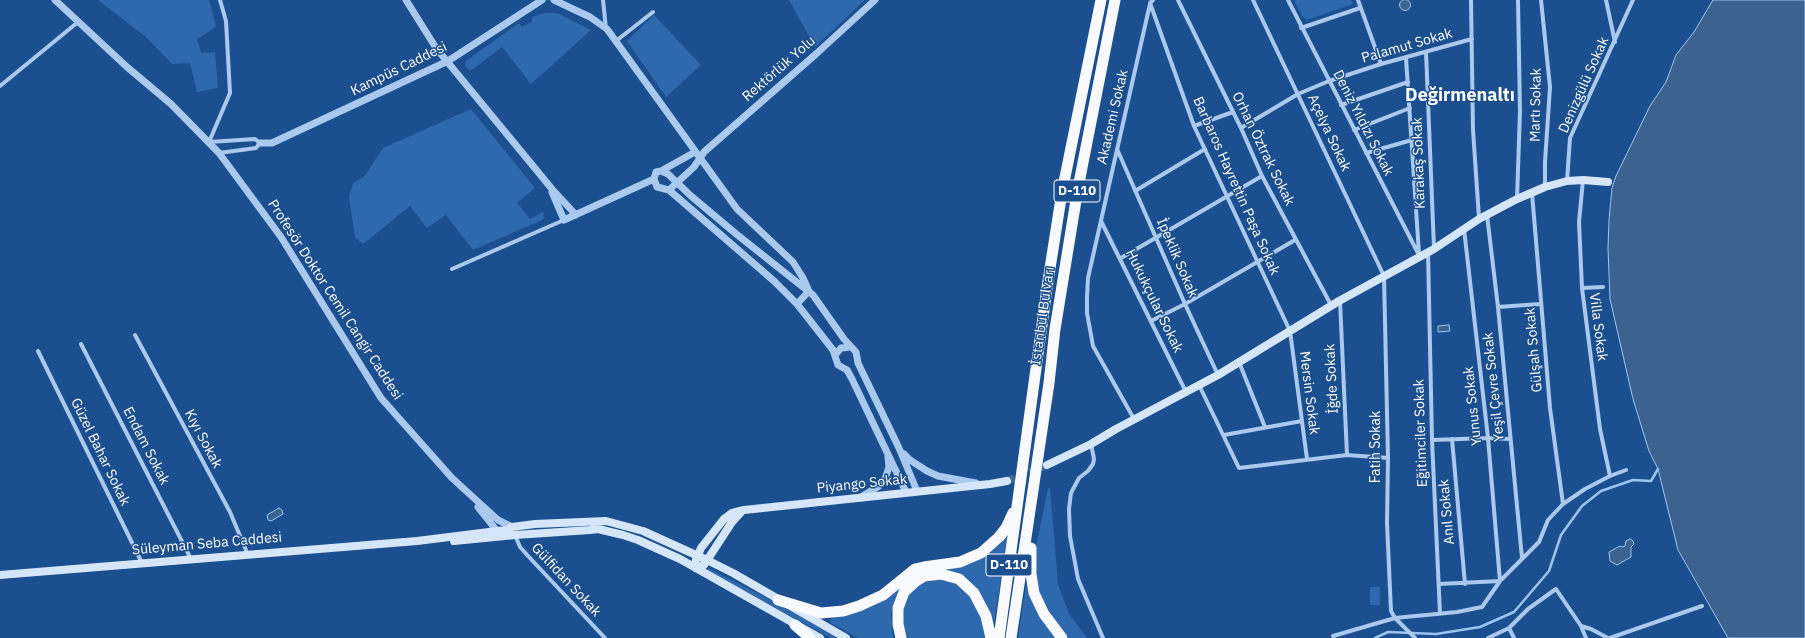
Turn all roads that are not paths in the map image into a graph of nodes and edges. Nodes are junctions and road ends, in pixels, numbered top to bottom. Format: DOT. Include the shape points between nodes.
graph roads {
  1 [pos="55,0"];
  2 [pos="220,0"];
  3 [pos="406,0"];
  4 [pos="542,0"];
  5 [pos="554,0"];
  6 [pos="603,0"];
  7 [pos="875,0"];
  8 [pos="1101,0"];
  9 [pos="1115,0"];
  10 [pos="1178,0"];
  11 [pos="1253,0"];
  12 [pos="1288,0"];
  13 [pos="1358,0"];
  14 [pos="1471,0"];
  15 [pos="1518,0"];
  16 [pos="1541,0"];
  17 [pos="1606,0"];
  18 [pos="1610,0"];
  19 [pos="1633,0"];
  20 [pos="1151,1"];
  21 [pos="1360,8"];
  22 [pos="653,12"];
  23 [pos="78,22"];
  24 [pos="1302,28"];
  25 [pos="606,29"];
  26 [pos="1472,39"];
  27 [pos="616,41"];
  28 [pos="1615,42"];
  29 [pos="1426,52"];
  30 [pos="1406,58"];
  31 [pos="448,61"];
  32 [pos="1381,64"];
  33 [pos="1329,81"];
  34 [pos="1408,82"];
  35 [pos="0,86"];
  36 [pos="1298,94"];
  37 [pos="1341,105"];
  38 [pos="1410,108"];
  39 [pos="1233,112"];
  40 [pos="1194,126"];
  41 [pos="1241,128"];
  42 [pos="1354,130"];
  43 [pos="1412,140"];
  44 [pos="209,142"];
  45 [pos="260,143"];
  46 [pos="1117,148"];
  47 [pos="1205,149"];
  48 [pos="1366,153"];
  49 [pos="219,154"];
  50 [pos="697,155"];
  51 [pos="661,171"];
  52 [pos="1262,176"];
  53 [pos="654,179"];
  54 [pos="1583,180"];
  55 [pos="1567,181"];
  56 [pos="1608,182"];
  57 [pos="677,183"];
  58 [pos="1545,187"];
  59 [pos="552,189"];
  60 [pos="669,190"];
  61 [pos="1135,191"];
  62 [pos="1532,193"];
  63 [pos="1228,197"];
  64 [pos="1517,199"];
  65 [pos="576,215"];
  66 [pos="1487,215"];
  67 [pos="1479,219"];
  68 [pos="564,220"];
  69 [pos="1101,220"];
  70 [pos="1464,228"];
  71 [pos="1157,238"];
  72 [pos="1295,240"];
  73 [pos="1431,250"];
  74 [pos="1420,256"];
  75 [pos="1121,258"];
  76 [pos="1259,262"];
  77 [pos="452,269"];
  78 [pos="1384,276"];
  79 [pos="1603,287"];
  80 [pos="1582,288"];
  81 [pos="809,291"];
  82 [pos="1340,301"];
  83 [pos="797,304"];
  84 [pos="1185,304"];
  85 [pos="1540,304"];
  86 [pos="1331,306"];
  87 [pos="1498,307"];
  88 [pos="1151,321"];
  89 [pos="1290,331"];
  90 [pos="135,335"];
  91 [pos="81,344"];
  92 [pos="851,347"];
  93 [pos="38,351"];
  94 [pos="835,355"];
  95 [pos="1239,362"];
  96 [pos="858,363"];
  97 [pos="847,370"];
  98 [pos="1218,375"];
  99 [pos="1199,385"];
  100 [pos="1186,392"];
  101 [pos="1134,420"];
  102 [pos="1302,421"];
  103 [pos="1265,427"];
  104 [pos="1224,435"];
  105 [pos="1488,438"];
  106 [pos="1452,439"];
  107 [pos="1510,439"];
  108 [pos="1432,440"];
  109 [pos="1091,444"];
  110 [pos="885,448"];
  111 [pos="899,448"];
  112 [pos="1347,455"];
  113 [pos="1388,458"];
  114 [pos="1307,459"];
  115 [pos="1047,465"];
  116 [pos="1626,470"];
  117 [pos="1610,476"];
  118 [pos="1007,481"];
  119 [pos="982,484"];
  120 [pos="917,491"];
  121 [pos="1020,491"];
  122 [pos="906,492"];
  123 [pos="861,497"];
  124 [pos="1033,497"];
  125 [pos="473,498"];
  126 [pos="1563,504"];
  127 [pos="744,510"];
  128 [pos="514,531"];
  129 [pos="500,534"];
  130 [pos="248,555"];
  131 [pos="697,555"];
  132 [pos="1522,558"];
  133 [pos="191,559"];
  134 [pos="707,560"];
  135 [pos="142,563"];
  136 [pos="696,568"];
  137 [pos="0,575"];
  138 [pos="1500,581"];
  139 [pos="1439,584"];
  140 [pos="1465,584"];
  141 [pos="778,600"];
  142 [pos="1702,606"];
  143 [pos="1440,614"];
  144 [pos="1395,618"];
  145 [pos="795,625"];
  146 [pos="1581,626"];
  147 [pos="1509,628"];
  148 [pos="1333,636"];
  149 [pos="605,638"];
  150 [pos="810,638"];
  151 [pos="820,638"];
  152 [pos="846,638"];
  153 [pos="901,638"];
  154 [pos="991,638"];
  155 [pos="999,638"];
  156 [pos="1011,638"];
  157 [pos="1062,638"];
  158 [pos="1103,638"];
  159 [pos="1415,638"];
  160 [pos="1488,638"];
  161 [pos="1514,638"];
  162 [pos="1586,638"];
  163 [pos="1609,638"];
  1 -- 23 [label="street, Profesör Doktor Cemil Cangir Caddesi"];
  2 -- 44 [label="street" via="226,21 230,93"];
  3 -- 31 [label="street" via="436,48"];
  4 -- 31 [label="street, Kampüs Caddesi"];
  5 -- 25 [label="street"];
  6 -- 25 [label="street"];
  7 -- 50 [label="street, Rektörlük Yolu" via="704,152"];
  8 -- 121 [label="highway, İstanbul Bulvarı / D-110" via="1062,192"];
  9 -- 124 [label="highway, İstanbul Bulvarı / D-110" via="1078,188 1055,329"];
  10 -- 39 [label="street, Orhan Öztrak Sokak"];
  11 -- 36 [label="street, Açelya Sokak"];
  12 -- 24 [label="street, Deniz Yıldızı Sokak"];
  13 -- 21 [label="street"];
  14 -- 26 [label="street"];
  15 -- 64 [label="street" via="1520,111"];
  16 -- 58 [label="street, Martı Sokak" via="1550,87"];
  17 -- 18 [label="street"];
  17 -- 28 [label="street"];
  19 -- 28 [label="street, Denizgülü Sokak"];
  20 -- 40 [label="street, Barbaros Hayrettin Paşa Sokak"];
  20 -- 46 [label="street, Akademi Sokak"];
  21 -- 24 [label="street"];
  21 -- 32 [label="street"];
  22 -- 27 [label="street"];
  23 -- 35 [label="street"];
  23 -- 44 [label="street, Profesör Doktor Cemil Cangir Caddesi"];
  24 -- 33 [label="street, Deniz Yıldızı Sokak"];
  25 -- 27 [label="street"];
  26 -- 29 [label="street, Palamut Sokak"];
  26 -- 67 [label="street" via="1473,130"];
  27 -- 50 [label="street"];
  28 -- 55 [label="street, Denizgülü Sokak" via="1570,138"];
  29 -- 30 [label="street, Palamut Sokak"];
  29 -- 73 [label="street, Karakaş Sokak"];
  30 -- 32 [label="street, Palamut Sokak"];
  30 -- 34 [label="street"];
  31 -- 45 [label="street, Kampüs Caddesi" via="272,143"];
  31 -- 59 [label="street"];
  32 -- 33 [label="street, Palamut Sokak"];
  33 -- 36 [label="street, Palamut Sokak"];
  33 -- 37 [label="street, Deniz Yıldızı Sokak"];
  34 -- 37 [label="street"];
  34 -- 38 [label="street"];
  36 -- 41 [label="street, Palamut Sokak"];
  36 -- 78 [label="street, Açelya Sokak"];
  37 -- 42 [label="street, Deniz Yıldızı Sokak"];
  38 -- 42 [label="street"];
  38 -- 43 [label="street"];
  39 -- 40 [label="street"];
  39 -- 41 [label="street, Orhan Öztrak Sokak"];
  40 -- 47 [label="street, Barbaros Hayrettin Paşa Sokak"];
  41 -- 52 [label="street, Orhan Öztrak Sokak"];
  42 -- 48 [label="street, Deniz Yıldızı Sokak"];
  43 -- 48 [label="street"];
  43 -- 74 [label="street"];
  44 -- 45 [label="street" via="255,139"];
  44 -- 49 [label="street, Profesör Doktor Cemil Cangir Caddesi"];
  45 -- 49 [label="street" via="256,148"];
  46 -- 61 [label="street, İpeklik Sokak"];
  46 -- 69 [label="street, Akademi Sokak"];
  47 -- 61 [label="street"];
  47 -- 63 [label="street, Barbaros Hayrettin Paşa Sokak"];
  48 -- 74 [label="street, Deniz Yıldızı Sokak"];
  49 -- 125 [label="street, Profesör Doktor Cemil Cangir Caddesi" via="281,236 381,398"];
  50 -- 51 [label="street"];
  50 -- 57 [label="street" via="694,167"];
  50 -- 81 [label="street" via="737,209 793,262"];
  51 -- 53 [label="street" via="656,172"];
  51 -- 57 [label="street"];
  52 -- 63 [label="street"];
  52 -- 72 [label="street, Orhan Öztrak Sokak"];
  53 -- 60 [label="street" via="657,187"];
  53 -- 65 [label="street"];
  54 -- 55 [label="main road"];
  54 -- 56 [label="main road"];
  54 -- 80 [label="street, Villa Sokak" via="1579,222"];
  55 -- 58 [label="main road"];
  57 -- 60 [label="street"];
  57 -- 81 [label="street"];
  58 -- 62 [label="main road"];
  59 -- 65 [label="street"];
  59 -- 68 [label="street"];
  60 -- 83 [label="street"];
  61 -- 71 [label="street, İpeklik Sokak"];
  62 -- 64 [label="main road"];
  62 -- 85 [label="street, Gülşah Sokak"];
  63 -- 71 [label="street"];
  63 -- 76 [label="street, Barbaros Hayrettin Paşa Sokak"];
  64 -- 66 [label="main road"];
  65 -- 68 [label="street"];
  66 -- 67 [label="main road"];
  66 -- 87 [label="street, Yeşil Çevre Sokak"];
  67 -- 70 [label="main road"];
  68 -- 77 [label="street"];
  69 -- 75 [label="street, Hukukçular Sokak"];
  69 -- 101 [label="street, Akademi Sokak" via="1088,278 1089,329 1094,350"];
  70 -- 73 [label="main road"];
  70 -- 105 [label="street, Yunus Sokak"];
  71 -- 75 [label="street"];
  71 -- 84 [label="street, İpeklik Sokak"];
  72 -- 76 [label="street"];
  72 -- 86 [label="street, Orhan Öztrak Sokak"];
  73 -- 74 [label="main road"];
  73 -- 108 [label="street, Eğitimciler Sokak"];
  74 -- 78 [label="main road"];
  75 -- 88 [label="street, Hukukçular Sokak"];
  76 -- 84 [label="street"];
  76 -- 89 [label="street, Barbaros Hayrettin Paşa Sokak"];
  78 -- 82 [label="main road"];
  78 -- 113 [label="street, Fatih Sokak"];
  79 -- 80 [label="street"];
  80 -- 117 [label="street, Villa Sokak" via="1600,429"];
  81 -- 83 [label="street"];
  81 -- 92 [label="street"];
  82 -- 86 [label="main road"];
  82 -- 112 [label="street, İğde Sokak"];
  83 -- 94 [label="street"];
  84 -- 88 [label="street"];
  84 -- 98 [label="street, İpeklik Sokak"];
  85 -- 87 [label="street"];
  85 -- 126 [label="street, Gülşah Sokak"];
  86 -- 89 [label="main road"];
  87 -- 107 [label="street, Yeşil Çevre Sokak"];
  88 -- 100 [label="street, Hukukçular Sokak"];
  89 -- 95 [label="main road"];
  89 -- 102 [label="street, Mersin Sokak"];
  90 -- 130 [label="street, Kıyı Sokak" via="230,512"];
  91 -- 133 [label="street, Endam Sokak"];
  92 -- 94 [label="street" via="841,348"];
  92 -- 96 [label="street" via="856,352"];
  93 -- 135 [label="street, Güzel Bahar Sokak"];
  94 -- 97 [label="street" via="838,365"];
  95 -- 98 [label="main road"];
  95 -- 103 [label="street"];
  96 -- 97 [label="street"];
  96 -- 111 [label="street"];
  97 -- 110 [label="street"];
  98 -- 99 [label="main road"];
  99 -- 100 [label="main road"];
  99 -- 104 [label="street"];
  100 -- 101 [label="main road"];
  101 -- 109 [label="main road"];
  102 -- 103 [label="street"];
  102 -- 114 [label="street, Mersin Sokak"];
  103 -- 104 [label="street"];
  104 -- 114 [label="street" via="1239,468"];
  105 -- 106 [label="street"];
  105 -- 107 [label="street"];
  105 -- 138 [label="street, Yunus Sokak"];
  106 -- 108 [label="street"];
  106 -- 140 [label="street, Anıl Sokak"];
  107 -- 132 [label="street, Yeşil Çevre Sokak"];
  108 -- 139 [label="street, Eğitimciler Sokak"];
  109 -- 115 [label="main road"];
  109 -- 158 [label="street" via="1093,464 1079,478 1072,493 1069,510 1070,536 1078,580"];
  110 -- 122 [label="street"];
  110 -- 123 [label="street" via="889,462 888,474 879,486"];
  111 -- 119 [label="street" via="910,460 938,476"];
  111 -- 120 [label="street"];
  112 -- 113 [label="street"];
  112 -- 114 [label="street"];
  113 -- 144 [label="street, Fatih Sokak" via="1389,580 1391,611"];
  116 -- 117 [label="street"];
  117 -- 126 [label="street"];
  118 -- 119 [label="main road, Piyango Sokak"];
  119 -- 120 [label="main road, Piyango Sokak"];
  120 -- 122 [label="main road, Piyango Sokak"];
  121 -- 141 [label="highway" via="1006,528 991,546 971,558 915,569 883,595 843,611 816,612"];
  121 -- 155 [label="highway, İstanbul Bulvarı / D-110"];
  122 -- 123 [label="main road, Piyango Sokak"];
  123 -- 127 [label="main road, Piyango Sokak"];
  124 -- 156 [label="highway, İstanbul Bulvarı / D-110"];
  124 -- 157 [label="highway" via="1031,582 1044,614"];
  125 -- 128 [label="street, Profesör Doktor Cemil Cangir Caddesi"];
  125 -- 129 [label="street, Profesör Doktor Cemil Cangir Caddesi"];
  126 -- 132 [label="street" via="1548,520 1539,542"];
  127 -- 131 [label="main road, Piyango Sokak" via="732,513 724,519"];
  127 -- 134 [label="main road" via="732,522"];
  128 -- 129 [label="main road, Süleyman Seba Caddesi"];
  128 -- 131 [label="main road, Süleyman Seba Caddesi" via="568,522 606,522 643,531"];
  128 -- 136 [label="main road, Süleyman Seba Caddesi" via="608,531 638,540"];
  128 -- 149 [label="street, Gülfidan Sokak" via="520,547"];
  129 -- 130 [label="main road, Süleyman Seba Caddesi"];
  130 -- 133 [label="main road, Süleyman Seba Caddesi"];
  131 -- 134 [label="main road, Süleyman Seba Caddesi"];
  131 -- 136 [label="main road"];
  132 -- 138 [label="street"];
  133 -- 135 [label="main road, Süleyman Seba Caddesi"];
  134 -- 136 [label="main road" via="704,565"];
  134 -- 141 [label="main road, Süleyman Seba Caddesi"];
  135 -- 137 [label="main road, Süleyman Seba Caddesi"];
  136 -- 145 [label="main road, Süleyman Seba Caddesi"];
  138 -- 140 [label="street"];
  138 -- 143 [label="street" via="1482,607"];
  139 -- 140 [label="street"];
  139 -- 143 [label="street, Eğitimciler Sokak"];
  141 -- 152 [label="main road, Süleyman Seba Caddesi"];
  142 -- 163 [label="street"];
  143 -- 144 [label="street"];
  144 -- 148 [label="street"];
  144 -- 159 [label="street"];
  145 -- 150 [label="highway"];
  145 -- 151 [label="main road, Süleyman Seba Caddesi"];
  146 -- 147 [label="street" via="1556,589 1528,609"];
  146 -- 162 [label="street"];
  146 -- 163 [label="street"];
  147 -- 160 [label="street"];
  147 -- 161 [label="street"];
  153 -- 154 [label="highway" via="898,608 904,592 924,576 941,574 959,579 974,594 986,616"];
}
